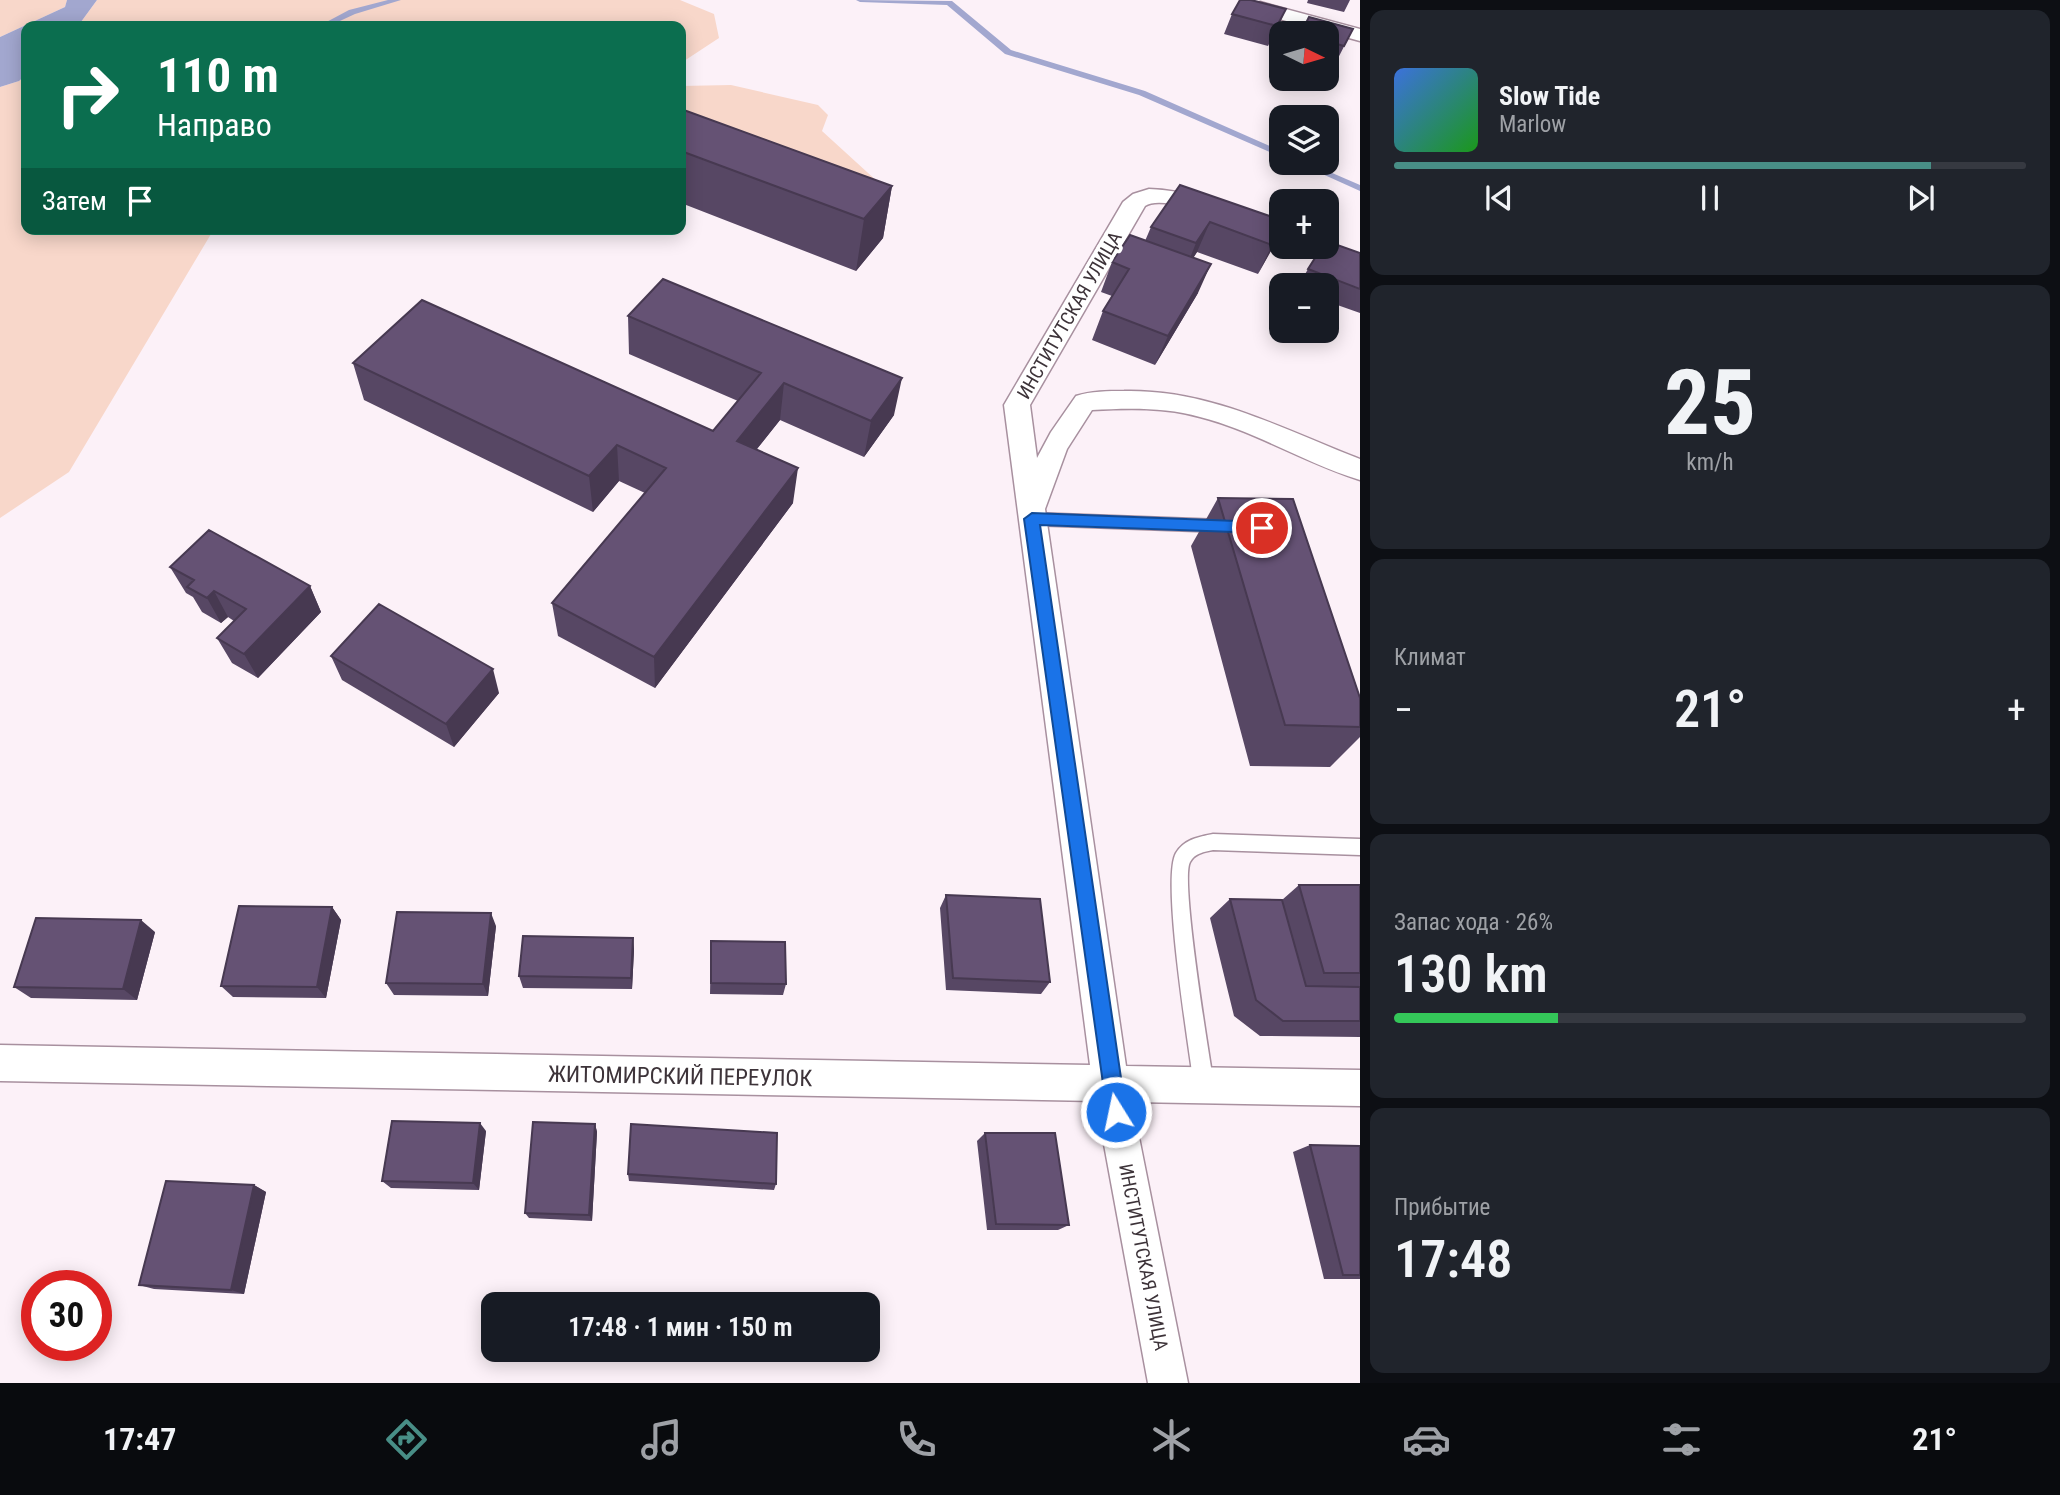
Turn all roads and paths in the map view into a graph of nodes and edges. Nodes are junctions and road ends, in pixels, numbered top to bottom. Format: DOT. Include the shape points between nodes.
graph roads {
  1 [pos="1259,8"];
  2 [pos="1360,35"];
  3 [pos="1269,232"];
  4 [pos="1339,257"];
  5 [pos="1360,264"];
  6 [pos="1360,470"];
  7 [pos="1032,519"];
  8 [pos="1233,527"];
  9 [pos="1360,847"];
  10 [pos="0,1063"];
  11 [pos="1111,1085"];
  12 [pos="1204,1086"];
  13 [pos="1360,1087"];
  14 [pos="1168,1383"];
  1 -- 2 [label="street"];
  3 -- 7 [label="street, ИНСТИТУТСКАЯ УЛИЦА" via="1173,198 1147,196 1131,207 1017,405"];
  4 -- 5 [label="street"];
  6 -- 7 [label="street" via="1198,407 1129,399 1084,402 1045,465"];
  7 -- 8 [label="lane"];
  7 -- 11 [label="street, ИНСТИТУТСКАЯ УЛИЦА"];
  9 -- 12 [label="lane" via="1213,842 1194,846 1183,857 1181,911"];
  10 -- 11 [label="street, ЖИТОМИРСКИЙ ПЕРЕУЛОК"];
  11 -- 12 [label="street, ЖИТОМИРСКИЙ ПЕРЕУЛОК"];
  11 -- 14 [label="street, ИНСТИТУТСКАЯ УЛИЦА"];
  12 -- 13 [label="street, ЖИТОМИРСКИЙ ПЕРЕУЛОК"];
}
